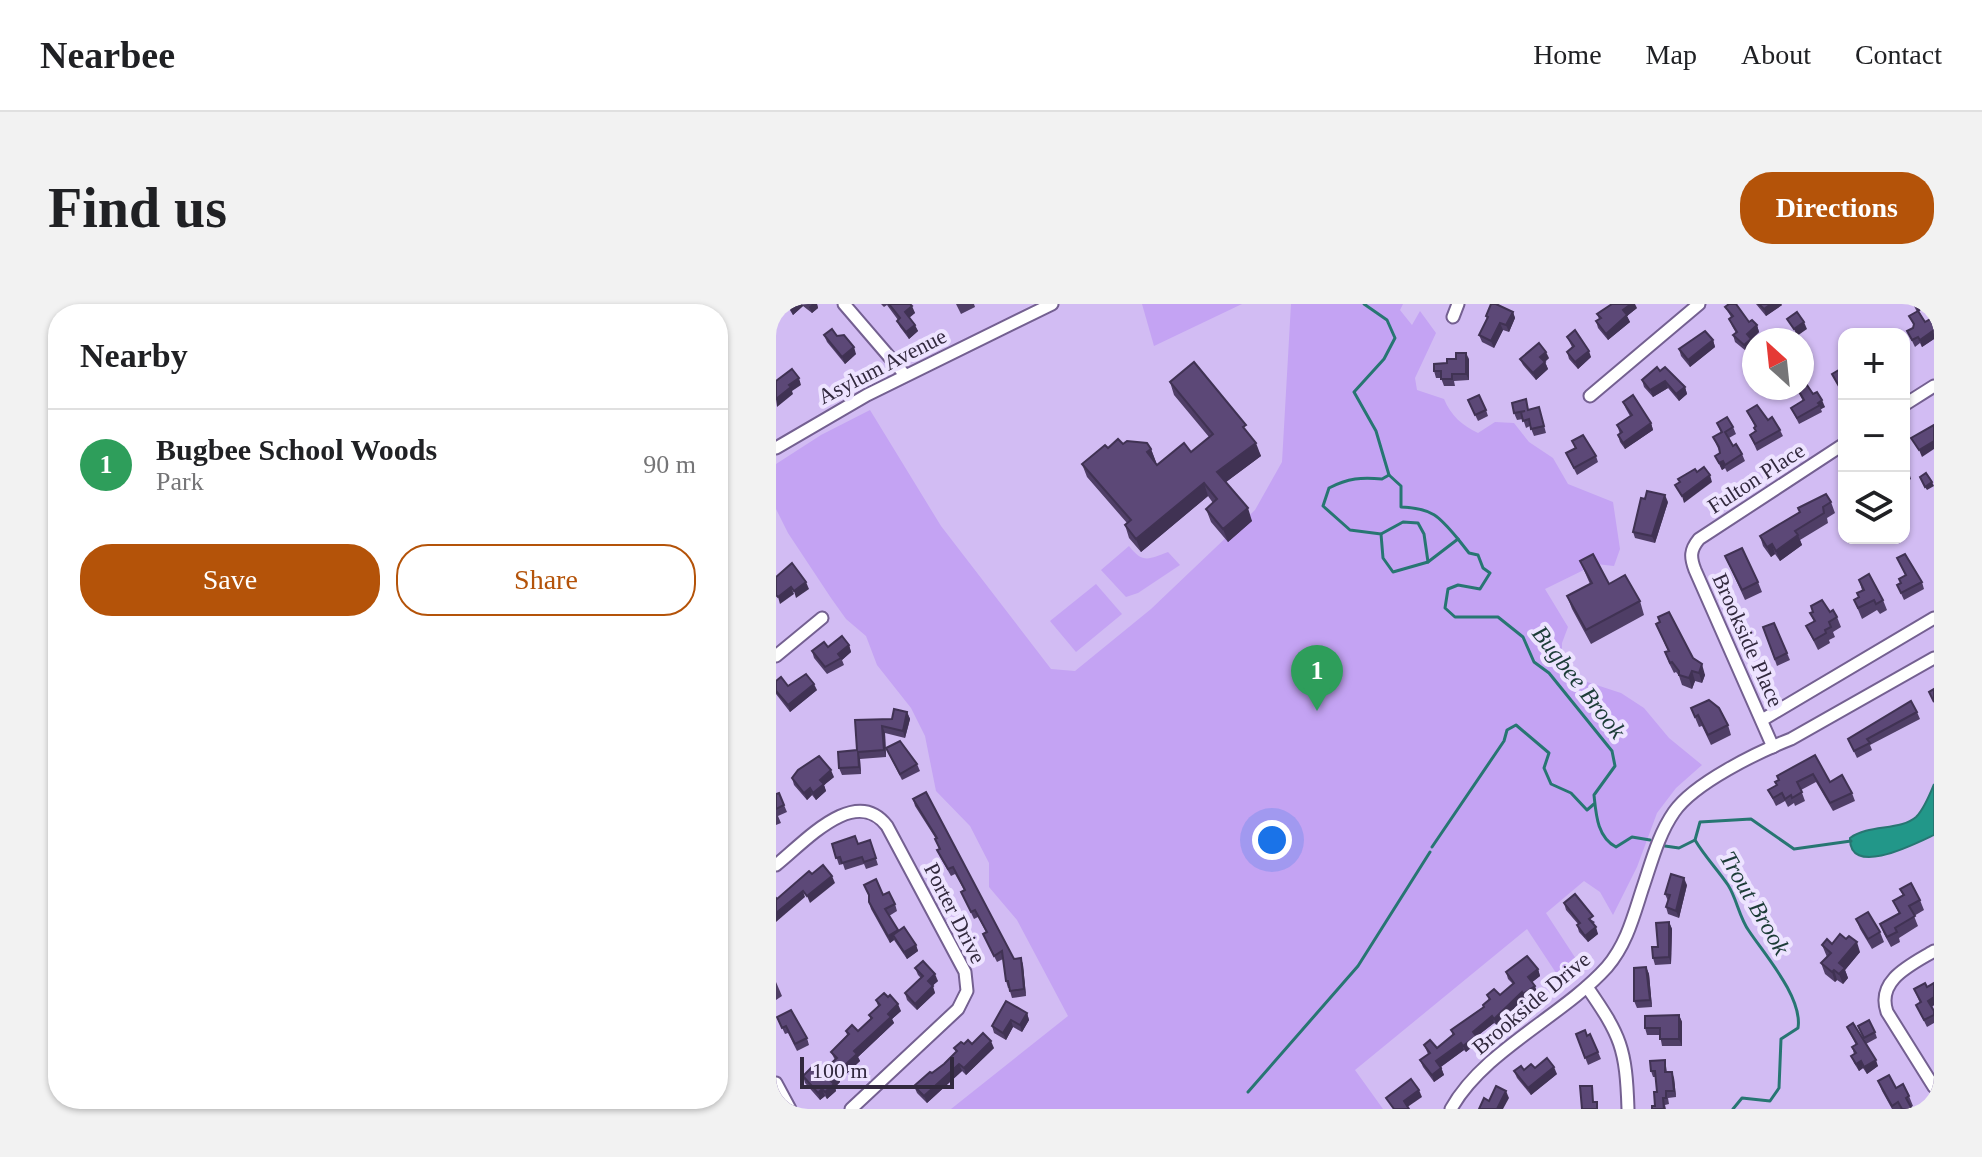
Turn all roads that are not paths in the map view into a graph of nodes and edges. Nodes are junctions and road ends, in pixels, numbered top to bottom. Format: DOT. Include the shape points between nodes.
graph roads {
  1 [pos="844,304"];
  2 [pos="1052,304"];
  3 [pos="1458,304"];
  4 [pos="1699,304"];
  5 [pos="1453,317"];
  6 [pos="905,375"];
  7 [pos="1934,386"];
  8 [pos="1590,396"];
  9 [pos="1910,401"];
  10 [pos="776,448"];
  11 [pos="1838,448"];
  12 [pos="1692,548"];
  13 [pos="822,618"];
  14 [pos="1934,618"];
  15 [pos="776,656"];
  16 [pos="1934,658"];
  17 [pos="1762,720"];
  18 [pos="1773,747"];
  19 [pos="776,865"];
  20 [pos="1934,951"];
  21 [pos="1587,987"];
  22 [pos="776,1083"];
  23 [pos="1934,1087"];
  24 [pos="790,1109"];
  25 [pos="851,1109"];
  26 [pos="1451,1109"];
  27 [pos="1628,1109"];
  1 -- 6 [label="street"];
  2 -- 6 [label="street, Asylum Avenue"];
  3 -- 5 [label="street"];
  4 -- 8 [label="street"];
  6 -- 10 [label="street, Asylum Avenue"];
  7 -- 9 [label="street"];
  11 -- 12 [label="street, Fulton Place"];
  12 -- 17 [label="street, Brookside Place" via="1695,570"];
  13 -- 15 [label="street"];
  14 -- 17 [label="street"];
  16 -- 18 [label="street, Brookside Drive"];
  17 -- 18 [label="street, Brookside Place"];
  18 -- 21 [label="street, Brookside Drive" via="1707,783 1675,811 1657,845 1626,939"];
  19 -- 25 [label="street, Porter Drive" via="846,812 876,815 887,826 965,972 967,991 958,1009"];
  20 -- 23 [label="street" via="1890,982 1884,1002"];
  21 -- 26 [label="street, Brookside Drive" via="1479,1073"];
  21 -- 27 [label="street" via="1623,1049"];
  22 -- 24 [label="street"];
}
